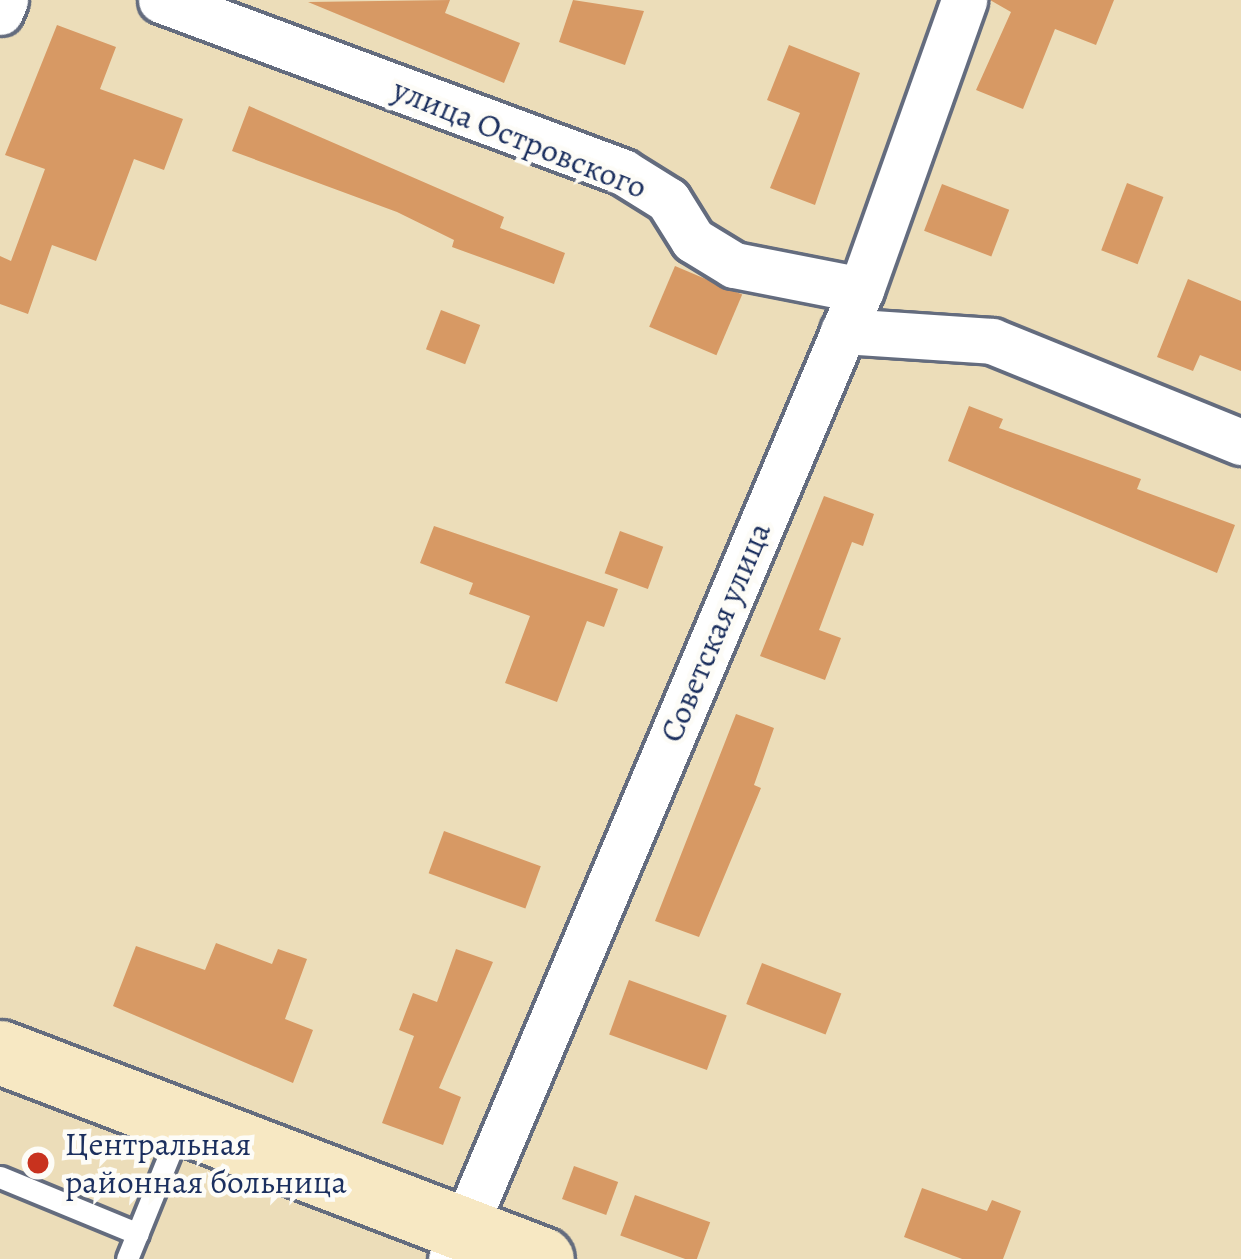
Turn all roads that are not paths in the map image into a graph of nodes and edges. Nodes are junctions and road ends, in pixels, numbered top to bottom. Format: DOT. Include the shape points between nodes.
graph roads {
  1 [pos="5,0"];
  2 [pos="160,0"];
  3 [pos="964,0"];
  4 [pos="0,12"];
  5 [pos="852,310"];
  6 [pos="1241,442"];
  7 [pos="0,1052"];
  8 [pos="183,1122"];
  9 [pos="0,1178"];
  10 [pos="138,1234"];
  11 [pos="457,1244"];
  12 [pos="128,1259"];
  13 [pos="542,1259"];
  1 -- 4 [label="street"];
  2 -- 5 [label="street, улица Островского" via="623,172 668,200 693,240 734,265"];
  3 -- 5 [label="street, Советская улица"];
  5 -- 6 [label="street, улица Островского" via="992,341"];
  5 -- 11 [label="street, Советская улица"];
  7 -- 8 [label="street"];
  8 -- 10 [label="lane"];
  8 -- 11 [label="street"];
  9 -- 10 [label="lane"];
  10 -- 12 [label="lane"];
  11 -- 13 [label="street"];
}
